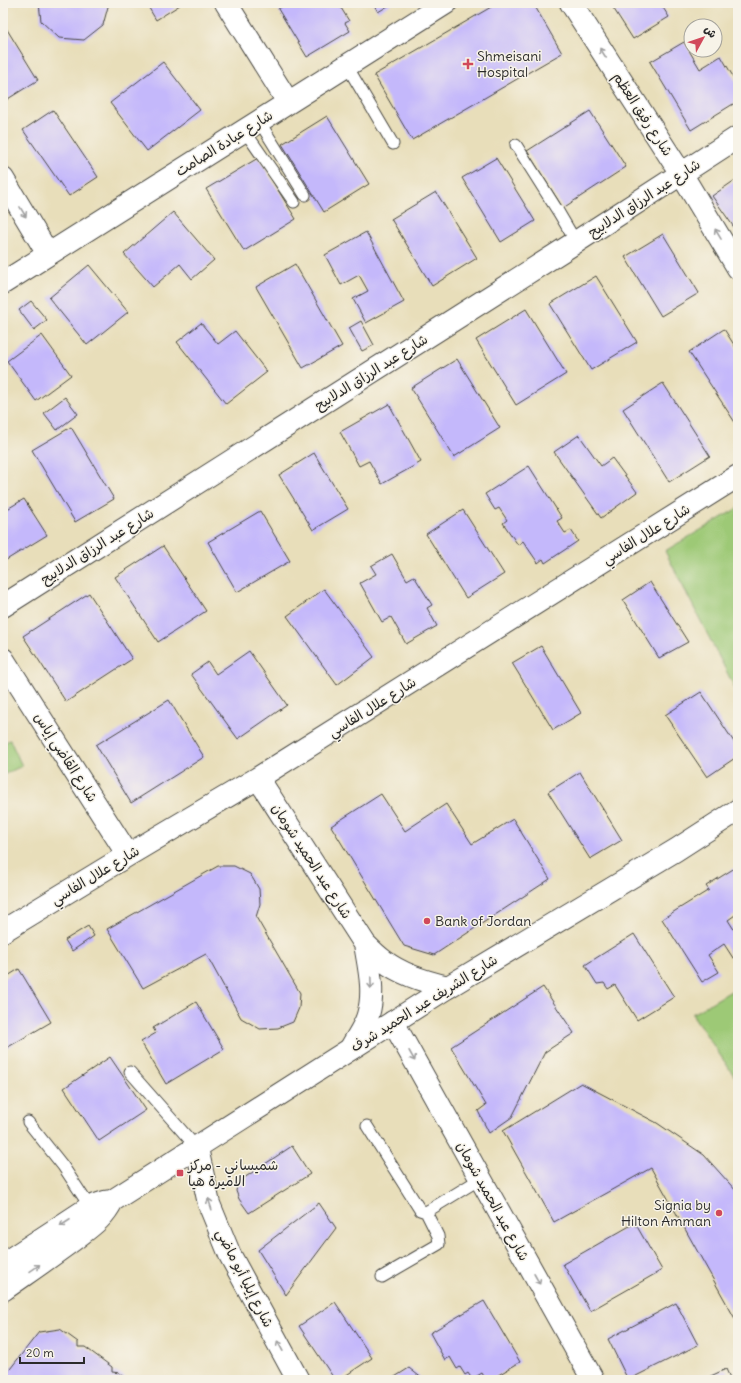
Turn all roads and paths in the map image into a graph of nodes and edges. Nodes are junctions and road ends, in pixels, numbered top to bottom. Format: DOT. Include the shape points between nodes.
graph roads {
  1 [pos="226,3"];
  2 [pos="446,3"];
  3 [pos="572,3"];
  4 [pos="347,66"];
  5 [pos="288,102"];
  6 [pos="251,126"];
  7 [pos="738,138"];
  8 [pos="393,144"];
  9 [pos="516,145"];
  10 [pos="682,175"];
  11 [pos="3,179"];
  12 [pos="305,195"];
  13 [pos="294,202"];
  14 [pos="576,242"];
  15 [pos="48,254"];
  16 [pos="738,268"];
  17 [pos="3,283"];
  18 [pos="738,476"];
  19 [pos="3,606"];
  20 [pos="3,659"];
  21 [pos="258,778"];
  22 [pos="738,810"];
  23 [pos="128,855"];
  24 [pos="3,931"];
  25 [pos="365,944"];
  26 [pos="448,987"];
  27 [pos="393,1022"];
  28 [pos="350,1048"];
  29 [pos="130,1072"];
  30 [pos="28,1122"];
  31 [pos="367,1126"];
  32 [pos="197,1148"];
  33 [pos="480,1179"];
  34 [pos="112,1201"];
  35 [pos="90,1207"];
  36 [pos="426,1212"];
  37 [pos="3,1264"];
  38 [pos="382,1277"];
  39 [pos="3,1290"];
  40 [pos="298,1380"];
  41 [pos="593,1380"];
  1 -- 5 [label="street"];
  2 -- 4 [label="street, شارع عبادة الصامت"];
  10 -- 3 [label="street, شارع رفيق العظم, one-way"];
  4 -- 5 [label="street, شارع عبادة الصامت"];
  4 -- 8 [label="lane"];
  5 -- 6 [label="street, شارع عبادة الصامت"];
  6 -- 12 [label="lane"];
  6 -- 13 [label="lane"];
  6 -- 15 [label="street, شارع عبادة الصامت"];
  7 -- 10 [label="street, شارع عبد الرزاق الدلابيح"];
  9 -- 14 [label="lane"];
  10 -- 14 [label="street, شارع عبد الرزاق الدلابيح"];
  16 -- 10 [label="street, شارع رفيق العظم, one-way"];
  11 -- 15 [label="street, one-way"];
  14 -- 19 [label="street, شارع عبد الرزاق الدلابيح"];
  15 -- 17 [label="street, شارع عبادة الصامت"];
  18 -- 21 [label="street, شارع علال الفاسي"];
  20 -- 23 [label="street, شارع القاضي إياس"];
  21 -- 23 [label="street, شارع علال الفاسي"];
  21 -- 25 [label="street, شارع عبد الحميد شومان"];
  22 -- 26 [label="street, شارع الشريف عبد الحميد شرف"];
  23 -- 24 [label="street, شارع علال الفاسي"];
  25 -- 26 [label="street, شارع عبد الحميد شومان" via="385,962 402,971 426,982"];
  25 -- 28 [label="street, شارع عبد الحميد شومان, one-way" via="372,980 371,1000 368,1016"];
  26 -- 27 [label="street, شارع الشريف عبد الحميد شرف"];
  27 -- 28 [label="street, شارع الشريف عبد الحميد شرف"];
  27 -- 33 [label="street, شارع عبد الحميد شومان, one-way"];
  28 -- 32 [label="street, شارع الشريف عبد الحميد شرف"];
  29 -- 32 [label="lane"];
  30 -- 35 [label="lane" via="63,1166"];
  31 -- 36 [label="lane" via="420,1210"];
  32 -- 34 [label="street, شارع الشريف عبد الحميد شرف"];
  40 -- 32 [label="street, شارع إيليا أبو ماضي, one-way" via="230,1255 209,1204"];
  33 -- 36 [label="lane"];
  33 -- 41 [label="street, شارع عبد الحميد شومان, one-way"];
  34 -- 35 [label="street, شارع الشريف عبد الحميد شرف"];
  39 -- 34 [label="street, شارع الشريف عبد الحميد شرف, one-way" via="100,1220"];
  35 -- 37 [label="street, شارع الشريف عبد الحميد شرف, one-way"];
  36 -- 38 [label="lane" via="438,1236 439,1244"];
}
